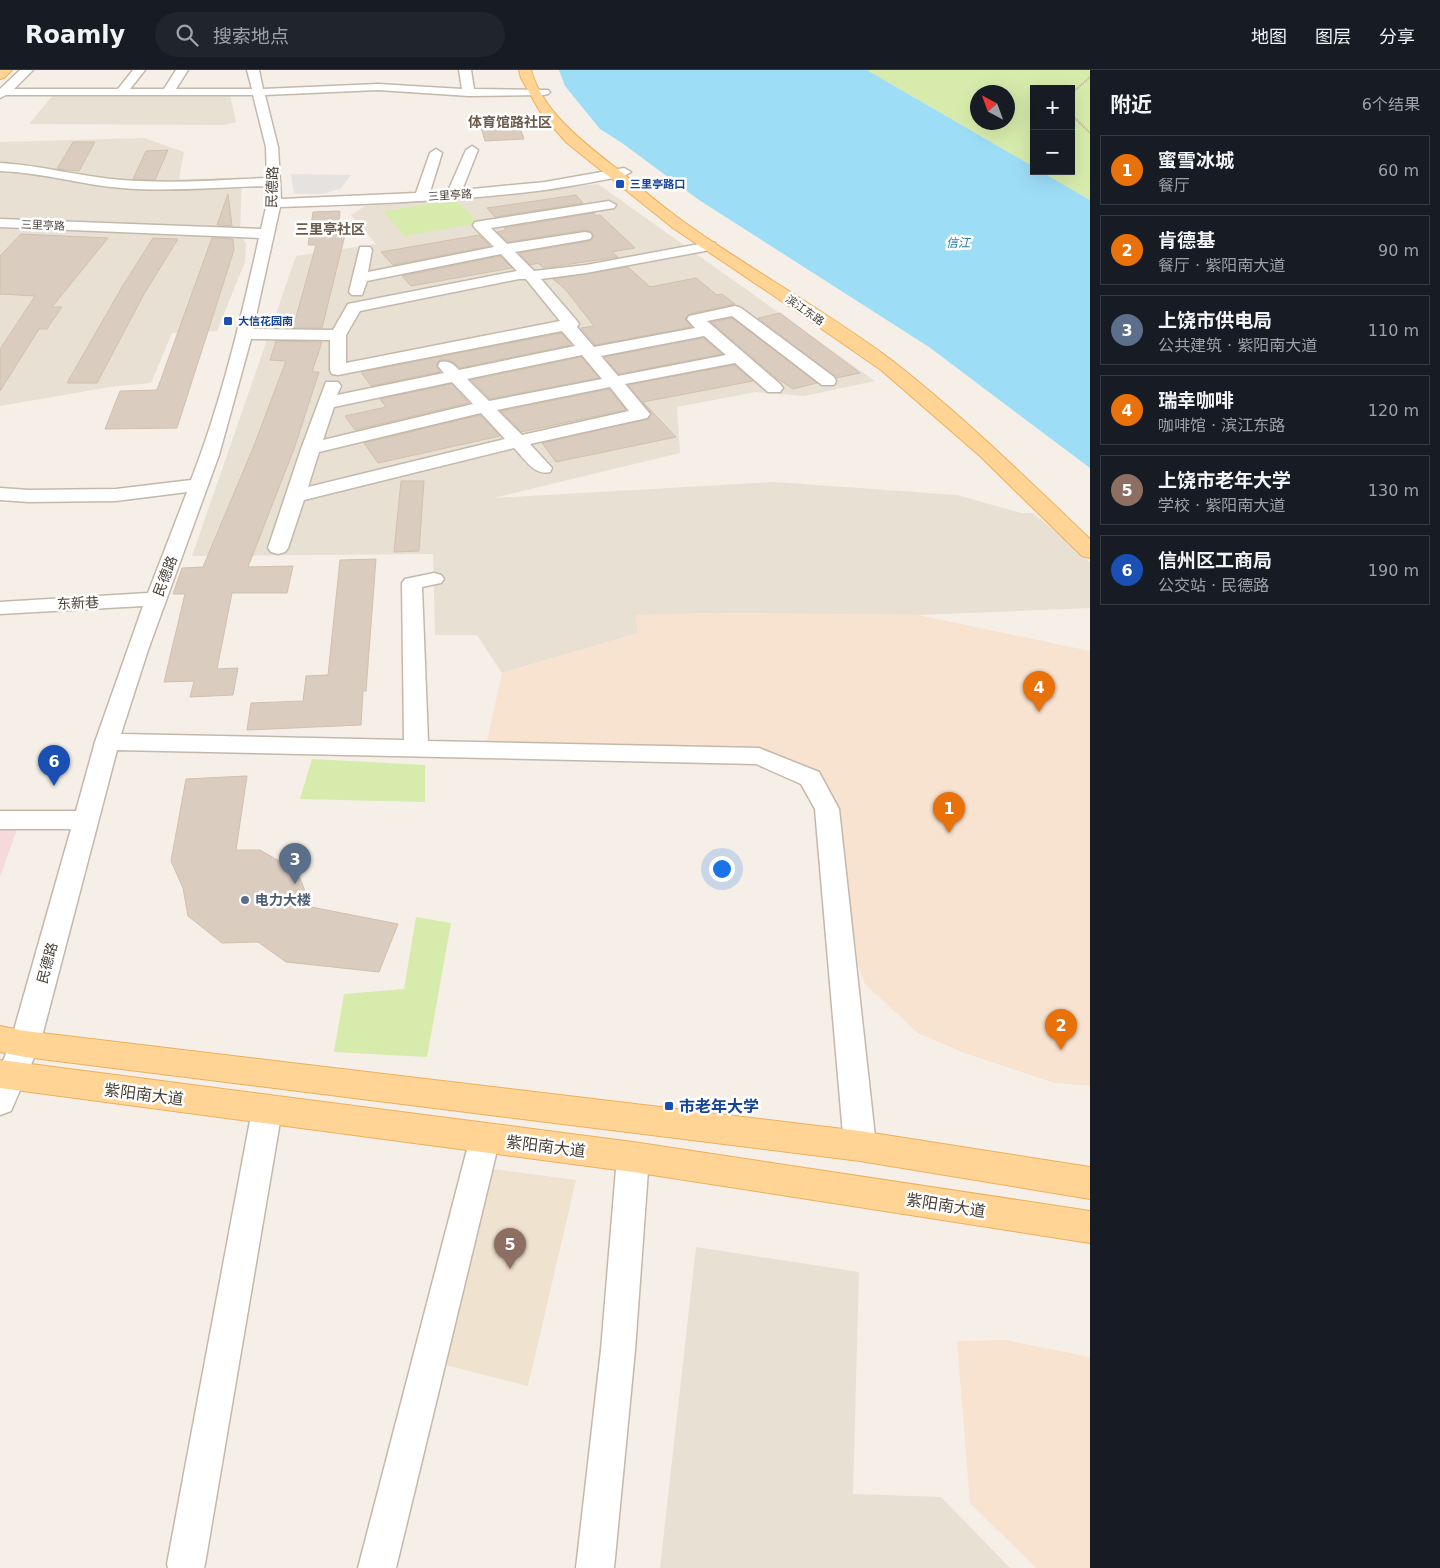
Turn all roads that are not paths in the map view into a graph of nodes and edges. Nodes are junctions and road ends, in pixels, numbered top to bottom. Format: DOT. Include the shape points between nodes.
graph roads {
  1 [pos="6,70"];
  2 [pos="27,70"];
  3 [pos="139,70"];
  4 [pos="182,70"];
  5 [pos="253,70"];
  6 [pos="465,70"];
  7 [pos="525,70"];
  8 [pos="536,70"];
  9 [pos="0,76"];
  10 [pos="424,76"];
  11 [pos="421,90"];
  12 [pos="121,92"];
  13 [pos="168,92"];
  14 [pos="258,92"];
  15 [pos="540,92"];
  16 [pos="1,93"];
  17 [pos="469,93"];
  18 [pos="472,150"];
  19 [pos="436,153"];
  20 [pos="0,167"];
  21 [pos="619,173"];
  22 [pos="274,182"];
  23 [pos="454,194"];
  24 [pos="422,197"];
  25 [pos="274,203"];
  26 [pos="609,206"];
  27 [pos="0,223"];
  28 [pos="267,234"];
  29 [pos="585,236"];
  30 [pos="710,246"];
  31 [pos="365,250"];
  32 [pos="504,250"];
  33 [pos="530,275"];
  34 [pos="360,278"];
  35 [pos="354,307"];
  36 [pos="566,325"];
  37 [pos="708,330"];
  38 [pos="244,334"];
  39 [pos="338,335"];
  40 [pos="432,351"];
  41 [pos="588,351"];
  42 [pos="739,357"];
  43 [pos="338,370"];
  44 [pos="455,376"];
  45 [pos="614,381"];
  46 [pos="828,381"];
  47 [pos="774,388"];
  48 [pos="326,402"];
  49 [pos="484,407"];
  50 [pos="519,441"];
  51 [pos="310,450"];
  52 [pos="543,468"];
  53 [pos="199,485"];
  54 [pos="0,494"];
  55 [pos="294,496"];
  56 [pos="1090,528"];
  57 [pos="278,548"];
  58 [pos="1090,551"];
  59 [pos="434,579"];
  60 [pos="156,599"];
  61 [pos="0,608"];
  62 [pos="107,742"];
  63 [pos="416,748"];
  64 [pos="0,820"];
  65 [pos="86,820"];
  66 [pos="13,1042"];
  67 [pos="4,1084"];
  68 [pos="267,1110"];
  69 [pos="485,1138"];
  70 [pos="860,1146"];
  71 [pos="633,1157"];
  72 [pos="1090,1183"];
  73 [pos="1090,1227"];
  74 [pos="186,1564"];
  75 [pos="376,1568"];
  76 [pos="595,1568"];
  1 -- 9 [label="main road"];
  2 -- 16 [label="street"];
  3 -- 12 [label="street"];
  4 -- 13 [label="street"];
  5 -- 14 [label="street, 民德路"];
  6 -- 17 [label="street"];
  7 -- 15 [label="main road, 滨江东路"];
  8 -- 15 [label="main road, 滨江东路"];
  10 -- 11 [label="street"];
  11 -- 14 [label="street" via="388,82"];
  11 -- 17 [label="street"];
  12 -- 13 [label="street"];
  12 -- 16 [label="street"];
  13 -- 14 [label="street"];
  14 -- 22 [label="street, 民德路" via="272,147"];
  15 -- 17 [label="street"];
  15 -- 21 [label="main road, 滨江东路" via="549,115 572,140"];
  18 -- 23 [label="street"];
  19 -- 24 [label="street"];
  20 -- 22 [label="street" via="132,184"];
  21 -- 23 [label="street, 三里亭路" via="535,187"];
  21 -- 30 [label="main road, 滨江东路" via="678,225"];
  21 -- 56 [label="main road, 滨江东路" via="859,330 1032,474"];
  22 -- 25 [label="street, 民德路"];
  23 -- 24 [label="street, 三里亭路"];
  24 -- 25 [label="street, 三里亭路"];
  25 -- 28 [label="street, 民德路"];
  26 -- 32 [label="street" via="480,226"];
  27 -- 28 [label="street, 三里亭路"];
  28 -- 38 [label="street, 民德路"];
  29 -- 32 [label="street"];
  30 -- 33 [label="street"];
  30 -- 58 [label="main road, 滨江东路" via="887,366 987,452"];
  31 -- 34 [label="street"];
  32 -- 33 [label="street"];
  32 -- 34 [label="street"];
  33 -- 35 [label="street"];
  33 -- 36 [label="street" via="571,324"];
  34 -- 35 [label="street"];
  35 -- 39 [label="street"];
  36 -- 40 [label="street"];
  36 -- 41 [label="street"];
  37 -- 41 [label="street"];
  37 -- 42 [label="street"];
  37 -- 46 [label="street" via="695,320 735,311"];
  38 -- 39 [label="street"];
  38 -- 53 [label="street, 民德路"];
  39 -- 43 [label="street"];
  40 -- 43 [label="street"];
  40 -- 44 [label="street"];
  41 -- 44 [label="street"];
  41 -- 45 [label="street"];
  42 -- 45 [label="street"];
  42 -- 47 [label="street"];
  43 -- 48 [label="street"];
  44 -- 48 [label="street"];
  44 -- 49 [label="street"];
  45 -- 49 [label="street"];
  45 -- 50 [label="street" via="642,414"];
  48 -- 51 [label="street"];
  49 -- 50 [label="street"];
  49 -- 51 [label="street"];
  50 -- 52 [label="street"];
  50 -- 55 [label="street"];
  51 -- 55 [label="street"];
  53 -- 54 [label="street" via="116,496"];
  53 -- 60 [label="street, 民德路"];
  55 -- 57 [label="street"];
  59 -- 63 [label="street" via="412,583"];
  60 -- 61 [label="street, 东新巷"];
  60 -- 62 [label="street, 民德路"];
  62 -- 63 [label="street"];
  62 -- 65 [label="street, 民德路"];
  63 -- 70 [label="street" via="759,756 810,778 827,809"];
  64 -- 65 [label="street"];
  65 -- 66 [label="street, 民德路"];
  66 -- 67 [label="street, 民德路"];
  66 -- 70 [label="main road"];
  67 -- 68 [label="main road, 紫阳南大道"];
  68 -- 69 [label="main road, 紫阳南大道"];
  68 -- 74 [label="street"];
  69 -- 71 [label="main road, 紫阳南大道"];
  69 -- 75 [label="street"];
  70 -- 72 [label="main road"];
  71 -- 73 [label="main road, 紫阳南大道"];
  71 -- 76 [label="street" via="618,1350"];
}
